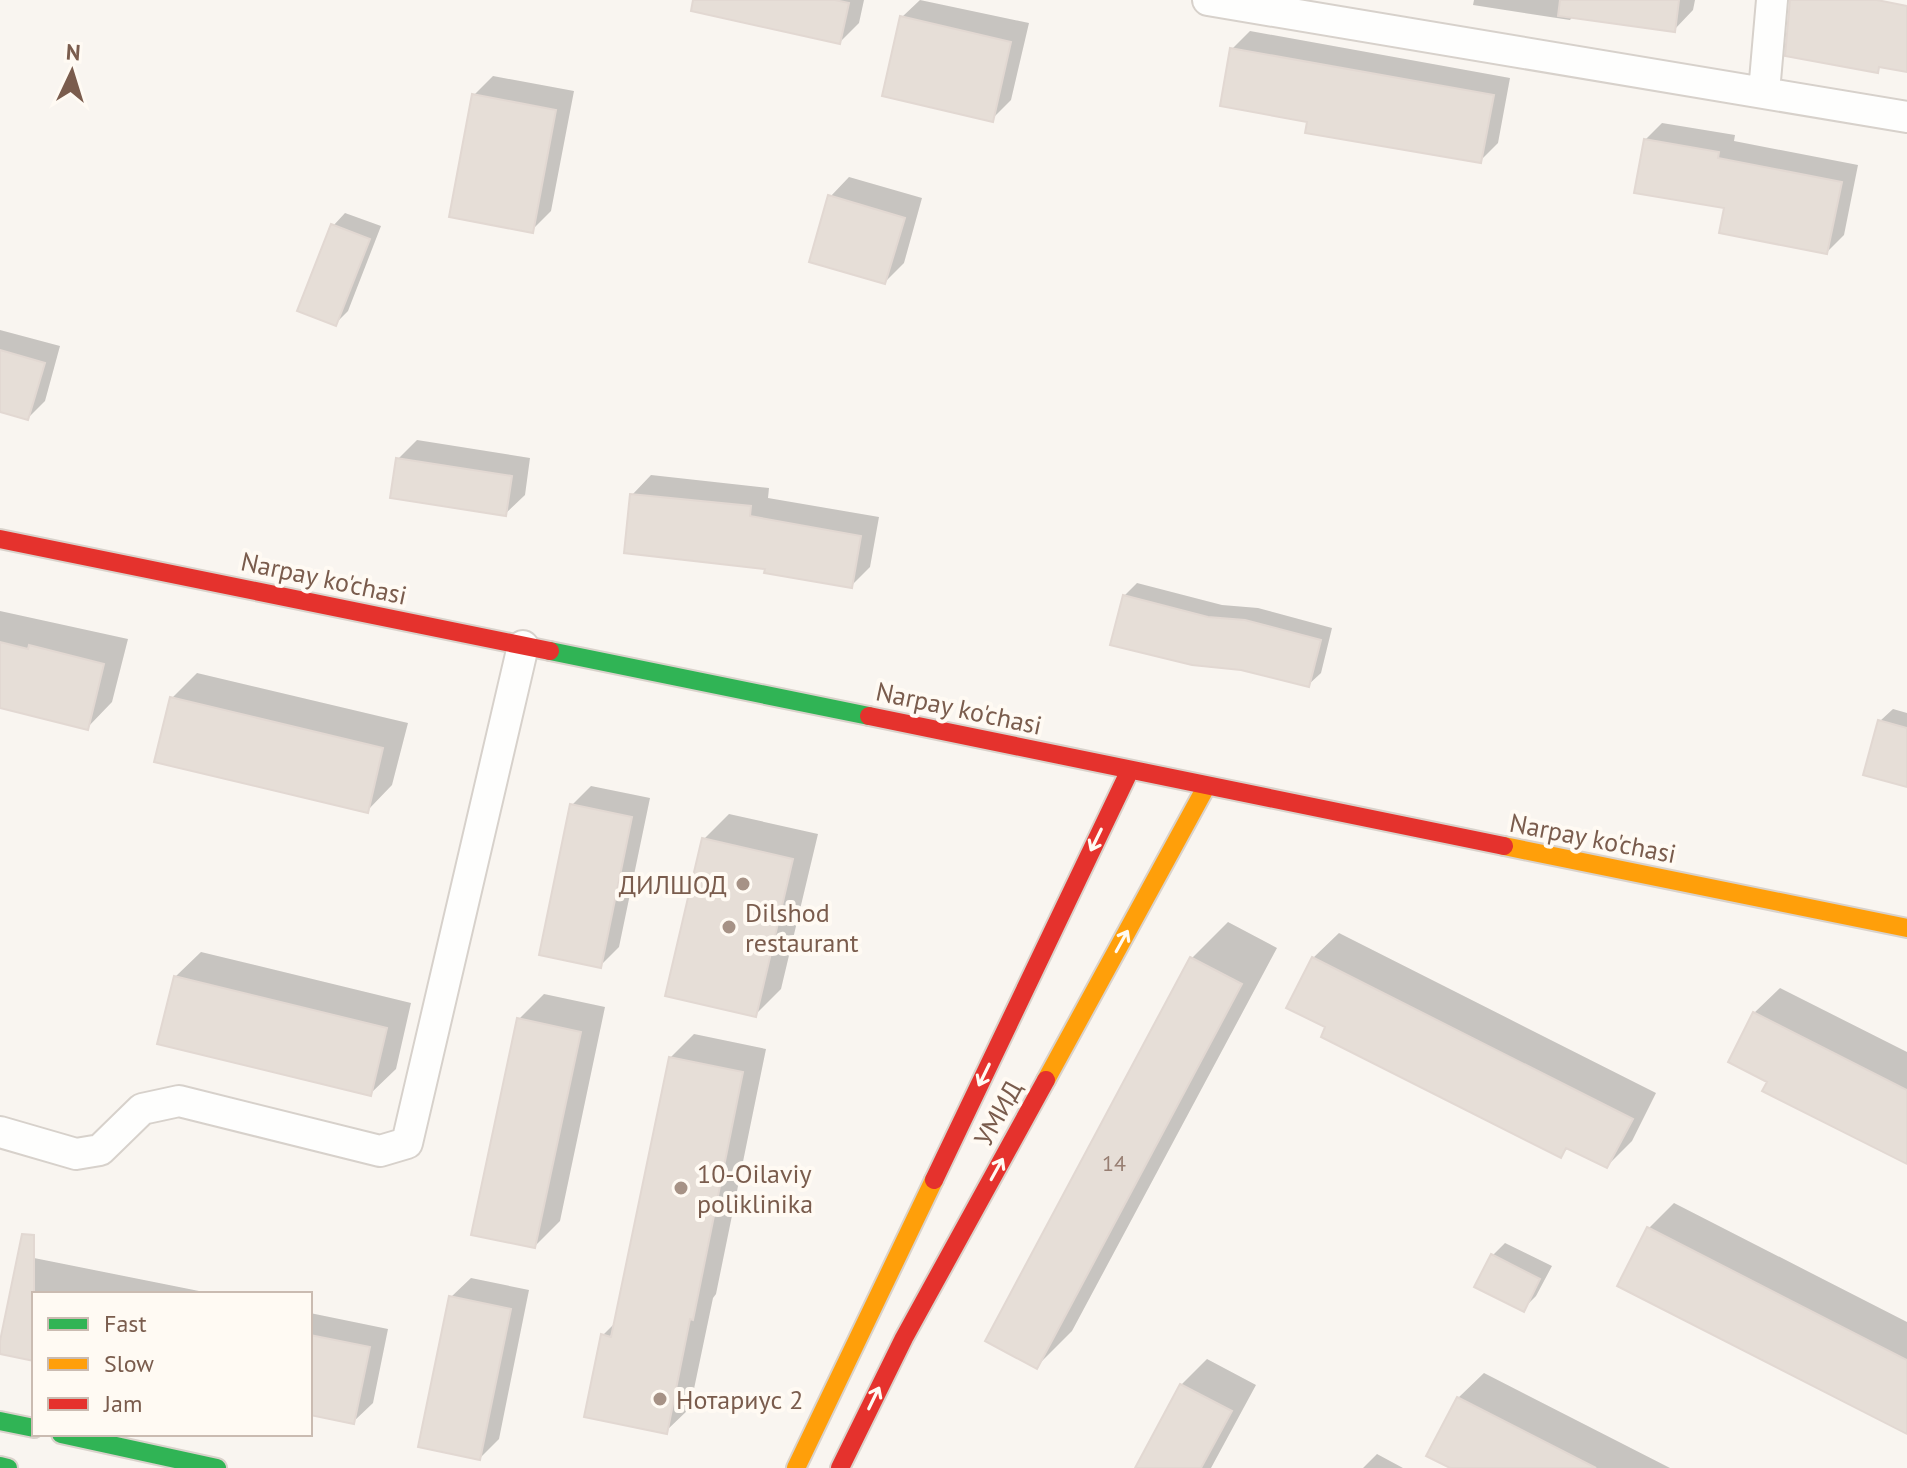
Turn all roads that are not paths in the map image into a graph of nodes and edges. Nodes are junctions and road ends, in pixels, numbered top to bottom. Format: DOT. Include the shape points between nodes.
graph roads {
  1 [pos="1208,0"];
  2 [pos="1772,0"];
  3 [pos="1764,92"];
  4 [pos="1907,117"];
  5 [pos="0,539"];
  6 [pos="523,646"];
  7 [pos="1130,770"];
  8 [pos="1206,787"];
  9 [pos="1907,928"];
  10 [pos="0,1132"];
  11 [pos="0,1421"];
  12 [pos="32,1428"];
  13 [pos="70,1436"];
  14 [pos="0,1466"];
  15 [pos="8,1468"];
  16 [pos="217,1468"];
  17 [pos="796,1468"];
  18 [pos="840,1468"];
  1 -- 3 [label="street"];
  2 -- 3 [label="street"];
  3 -- 4 [label="street"];
  5 -- 6 [label="main road, Narpay ko'chasi"];
  6 -- 7 [label="main road, Narpay ko'chasi"];
  6 -- 10 [label="street" via="407,1143 380,1151 179,1101 142,1109 100,1150 76,1154"];
  7 -- 8 [label="main road, Narpay ko'chasi"];
  7 -- 17 [label="main road, УМИД, one-way"];
  8 -- 9 [label="main road, Narpay ko'chasi"];
  18 -- 8 [label="main road, УМИД, one-way" via="904,1338"];
  11 -- 12 [label="main road"];
  13 -- 16 [label="main road"];
  14 -- 15 [label="main road"];
}
